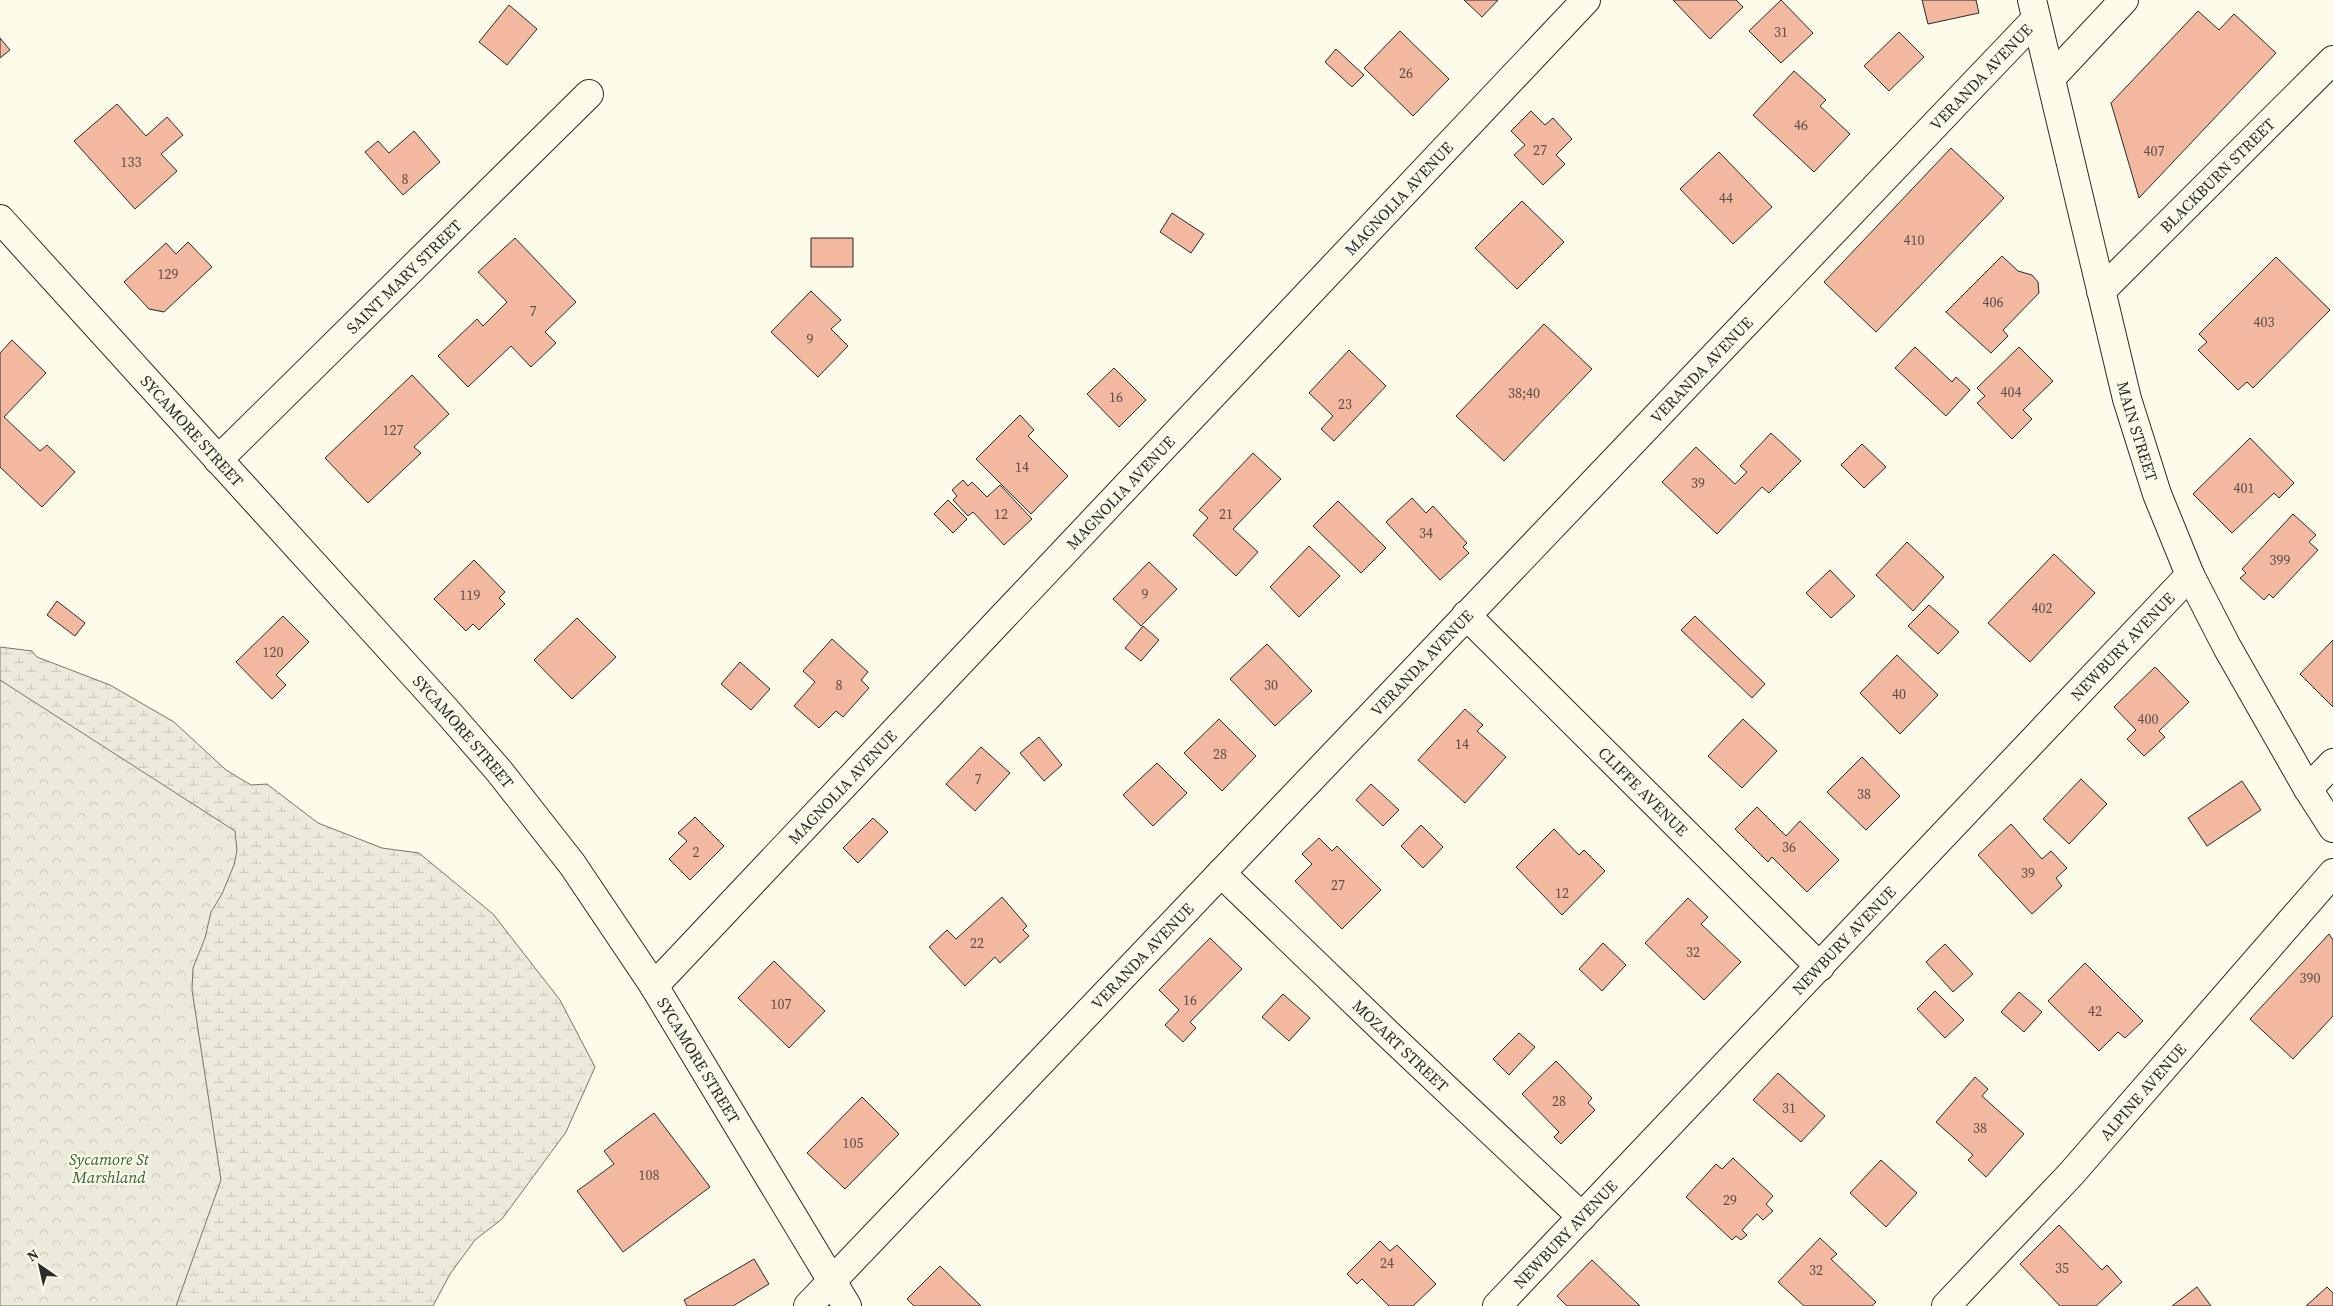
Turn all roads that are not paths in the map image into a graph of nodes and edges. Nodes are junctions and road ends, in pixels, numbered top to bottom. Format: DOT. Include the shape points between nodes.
graph roads {
  1 [pos="1586,0"];
  2 [pos="2124,0"];
  3 [pos="2034,10"];
  4 [pos="2333,60"];
  5 [pos="2051,78"];
  6 [pos="589,94"];
  7 [pos="0,219"];
  8 [pos="2101,291"];
  9 [pos="218,460"];
  10 [pos="2190,575"];
  11 [pos="1466,615"];
  12 [pos="2333,763"];
  13 [pos="2308,789"];
  14 [pos="2333,828"];
  15 [pos="1222,873"];
  16 [pos="2333,873"];
  17 [pos="1820,967"];
  18 [pos="654,986"];
  19 [pos="1582,1217"];
  20 [pos="832,1281"];
  21 [pos="808,1306"];
  22 [pos="847,1306"];
  23 [pos="1497,1306"];
  24 [pos="1946,1306"];
  1 -- 18 [label="street, MAGNOLIA AVENUE"];
  2 -- 5 [label="street"];
  3 -- 5 [label="street, MAIN STREET"];
  3 -- 11 [label="street, VERANDA AVENUE"];
  4 -- 8 [label="street, BLACKBURN STREET"];
  5 -- 8 [label="street, MAIN STREET"];
  6 -- 9 [label="street, SAINT MARY STREET"];
  7 -- 9 [label="street, SYCAMORE STREET"];
  8 -- 10 [label="street, MAIN STREET" via="2142,452"];
  9 -- 18 [label="street, SYCAMORE STREET" via="499,771 572,864"];
  10 -- 13 [label="street, MAIN STREET"];
  10 -- 17 [label="street, NEWBURY AVENUE"];
  11 -- 15 [label="street, VERANDA AVENUE"];
  11 -- 17 [label="street, CLIFFE AVENUE"];
  12 -- 13 [label="street"];
  13 -- 14 [label="street, MAIN STREET"];
  15 -- 19 [label="street, MOZART STREET"];
  15 -- 20 [label="street, VERANDA AVENUE"];
  16 -- 24 [label="street, ALPINE AVENUE" via="2070,1174"];
  17 -- 19 [label="street, NEWBURY AVENUE"];
  18 -- 20 [label="street, SYCAMORE STREET"];
  19 -- 23 [label="street, NEWBURY AVENUE"];
  20 -- 21 [label="street, VERANDA AVENUE"];
  20 -- 22 [label="street, SYCAMORE STREET"];
}
